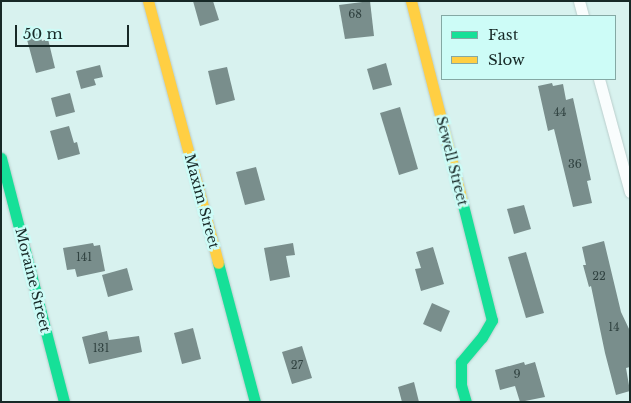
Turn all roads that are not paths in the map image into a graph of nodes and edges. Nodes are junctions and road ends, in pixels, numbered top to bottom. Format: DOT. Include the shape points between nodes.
graph roads {
  1 [pos="148,1"];
  2 [pos="411,1"];
  3 [pos="579,1"];
  4 [pos="583,15"];
  5 [pos="599,80"];
  6 [pos="1,158"];
  7 [pos="630,192"];
  8 [pos="64,402"];
  9 [pos="255,402"];
  10 [pos="466,402"];
  1 -- 9 [label="street, Maxim Street"];
  2 -- 10 [label="street, Sewell Street" via="492,320 462,362 461,385"];
  3 -- 4 [label="street"];
  5 -- 7 [label="street"];
  6 -- 8 [label="street, Moraine Street"];
}
